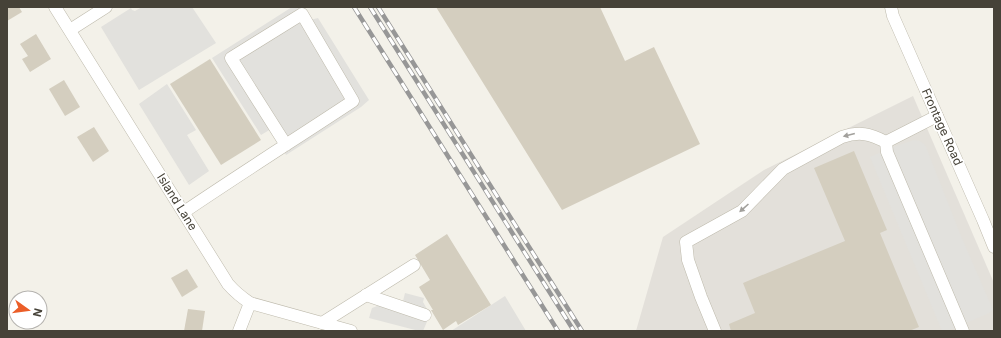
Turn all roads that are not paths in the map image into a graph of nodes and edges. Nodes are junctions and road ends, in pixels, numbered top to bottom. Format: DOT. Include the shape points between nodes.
graph roads {
  1 [pos="56,7"];
  2 [pos="106,7"];
  3 [pos="891,7"];
  4 [pos="70,30"];
  5 [pos="938,116"];
  6 [pos="886,142"];
  7 [pos="286,145"];
  8 [pos="184,212"];
  9 [pos="994,246"];
  10 [pos="414,265"];
  11 [pos="366,296"];
  12 [pos="250,303"];
  13 [pos="425,315"];
  14 [pos="322,323"];
  15 [pos="239,331"];
  16 [pos="351,331"];
  17 [pos="715,331"];
  18 [pos="963,331"];
  1 -- 4 [label="street, Island Lane"];
  2 -- 4 [label="street"];
  3 -- 5 [label="street, Frontage Road"];
  4 -- 8 [label="street, Island Lane"];
  5 -- 6 [label="street"];
  5 -- 9 [label="street, Frontage Road"];
  6 -- 17 [label="street, one-way" via="858,133 842,137 783,169 742,212 686,242 688,260"];
  6 -- 18 [label="street" via="887,152"];
  7 -- 7 [label="street" via="353,101 302,14 231,58"];
  7 -- 8 [label="street"];
  8 -- 12 [label="street, Island Lane" via="228,284"];
  10 -- 11 [label="street"];
  11 -- 13 [label="street"];
  11 -- 14 [label="street"];
  12 -- 14 [label="street, Island Lane"];
  12 -- 15 [label="street"];
  14 -- 16 [label="street, Island Lane"];
}
